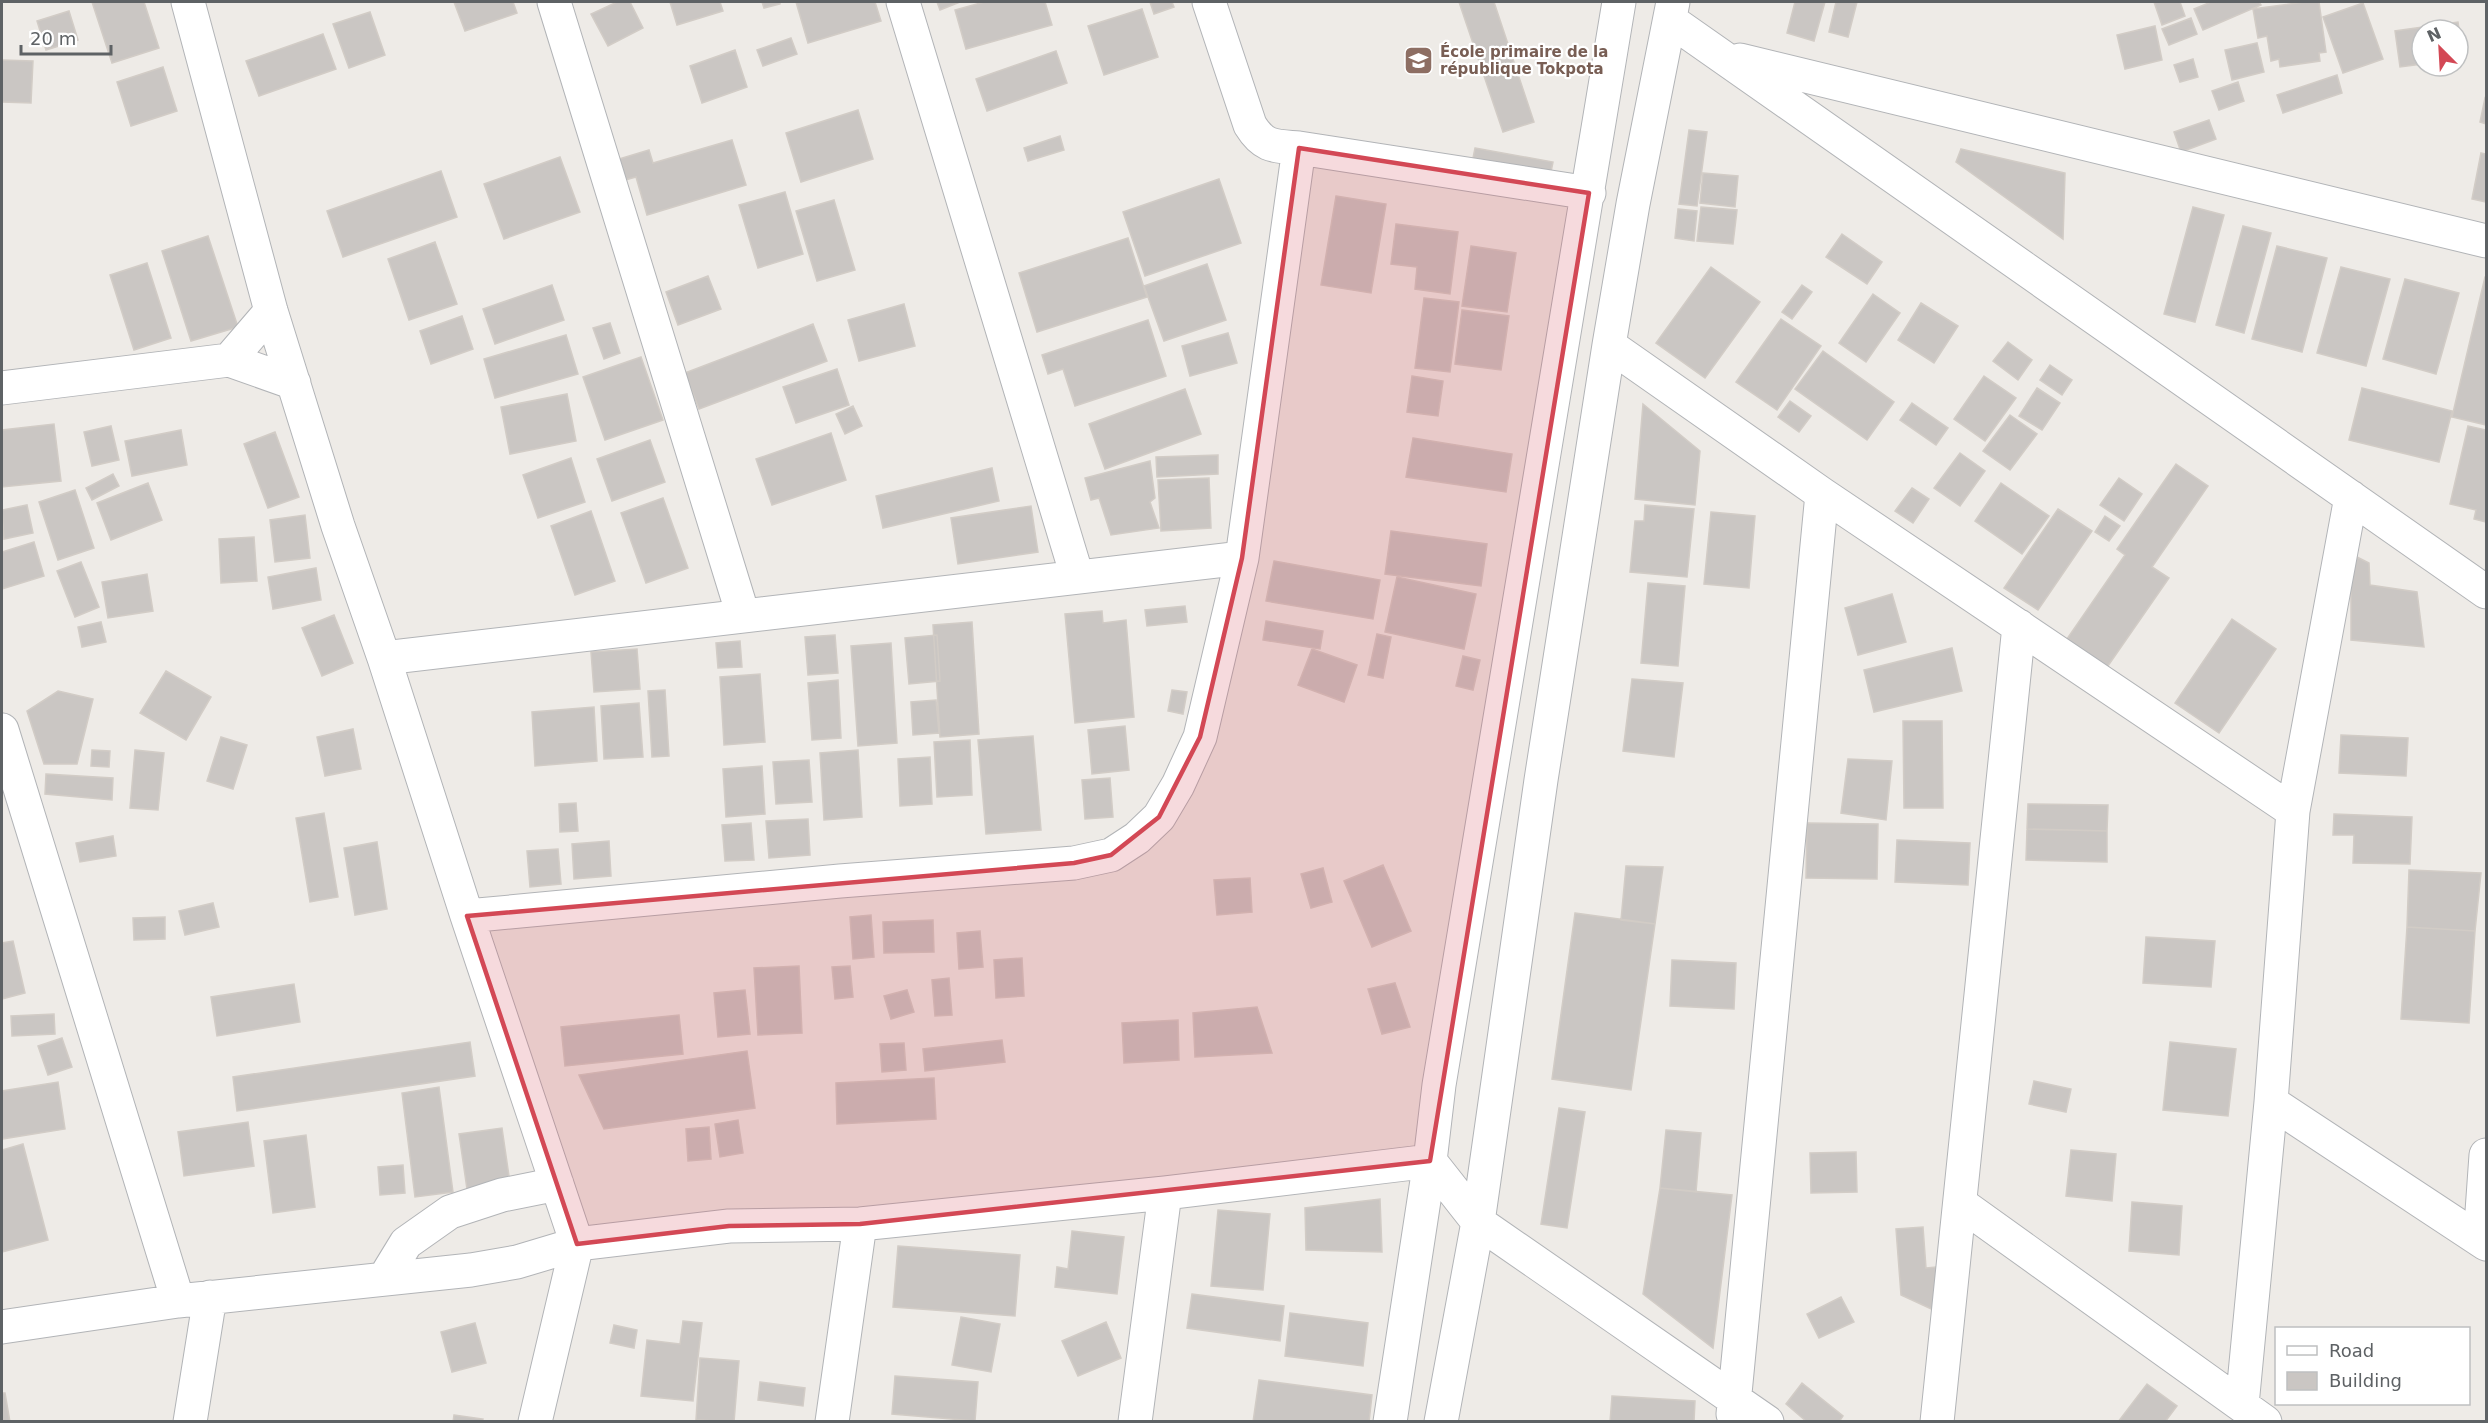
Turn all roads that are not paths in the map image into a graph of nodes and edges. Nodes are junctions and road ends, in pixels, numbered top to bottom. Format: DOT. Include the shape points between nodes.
graph roads {
  1 [pos="188,2"];
  2 [pos="554,2"];
  3 [pos="903,2"];
  4 [pos="1209,2"];
  5 [pos="1619,2"];
  6 [pos="1671,11"];
  7 [pos="1720,56"];
  8 [pos="1299,147"];
  9 [pos="1589,193"];
  10 [pos="2487,241"];
  11 [pos="272,311"];
  12 [pos="1609,345"];
  13 [pos="230,360"];
  14 [pos="294,383"];
  15 [pos="2,388"];
  16 [pos="1822,494"];
  17 [pos="2351,497"];
  18 [pos="1242,558"];
  19 [pos="1077,576"];
  20 [pos="2487,592"];
  21 [pos="742,615"];
  22 [pos="2019,626"];
  23 [pos="384,658"];
  24 [pos="2,730"];
  25 [pos="2293,811"];
  26 [pos="467,916"];
  27 [pos="2271,1102"];
  28 [pos="2487,1155"];
  29 [pos="1430,1161"];
  30 [pos="557,1184"];
  31 [pos="1166,1193"];
  32 [pos="1961,1204"];
  33 [pos="1478,1222"];
  34 [pos="860,1224"];
  35 [pos="2483,1242"];
  36 [pos="577,1244"];
  37 [pos="384,1279"];
  38 [pos="210,1297"];
  39 [pos="177,1301"];
  40 [pos="2,1327"];
  41 [pos="1733,1409"];
  42 [pos="2254,1413"];
  43 [pos="190,1422"];
  44 [pos="535,1422"];
  45 [pos="832,1422"];
  46 [pos="1135,1422"];
  47 [pos="1390,1422"];
  48 [pos="1441,1422"];
  49 [pos="1767,1422"];
  50 [pos="1937,1422"];
  1 -- 11 [label="street"];
  2 -- 21 [label="street"];
  3 -- 19 [label="street"];
  4 -- 8 [label="street" via="1250,125 1258,138 1271,146"];
  5 -- 9 [label="street"];
  6 -- 7 [label="street"];
  6 -- 12 [label="street"];
  7 -- 10 [label="street"];
  7 -- 17 [label="street"];
  8 -- 9 [label="street"];
  8 -- 18 [label="street"];
  9 -- 29 [label="street" via="1439,1085"];
  11 -- 13 [label="street"];
  11 -- 14 [label="street"];
  12 -- 16 [label="street"];
  12 -- 33 [label="street"];
  13 -- 14 [label="street"];
  13 -- 15 [label="street"];
  14 -- 23 [label="street"];
  16 -- 22 [label="street"];
  16 -- 41 [label="street"];
  17 -- 20 [label="street"];
  17 -- 25 [label="street"];
  18 -- 19 [label="street"];
  18 -- 26 [label="street" via="1200,736 1183,775 1159,817 1111,855 1074,863 840,880"];
  19 -- 21 [label="street"];
  21 -- 23 [label="street"];
  22 -- 25 [label="street"];
  22 -- 32 [label="street"];
  23 -- 26 [label="street"];
  24 -- 39 [label="street"];
  25 -- 27 [label="street"];
  26 -- 30 [label="street"];
  27 -- 35 [label="street"];
  27 -- 42 [label="street"];
  28 -- 35 [label="street"];
  29 -- 31 [label="street"];
  29 -- 33 [label="street"];
  29 -- 47 [label="street"];
  30 -- 36 [label="street"];
  30 -- 37 [label="street" via="502,1195 450,1212 406,1243"];
  31 -- 34 [label="street"];
  31 -- 46 [label="street"];
  32 -- 42 [label="street"];
  32 -- 50 [label="street"];
  33 -- 41 [label="street"];
  33 -- 48 [label="street"];
  34 -- 36 [label="street" via="729,1226"];
  34 -- 45 [label="street"];
  36 -- 37 [label="street" via="517,1262"];
  36 -- 44 [label="street"];
  37 -- 38 [label="street"];
  38 -- 39 [label="street"];
  38 -- 43 [label="street"];
  39 -- 40 [label="street"];
  41 -- 49 [label="street"];
}
